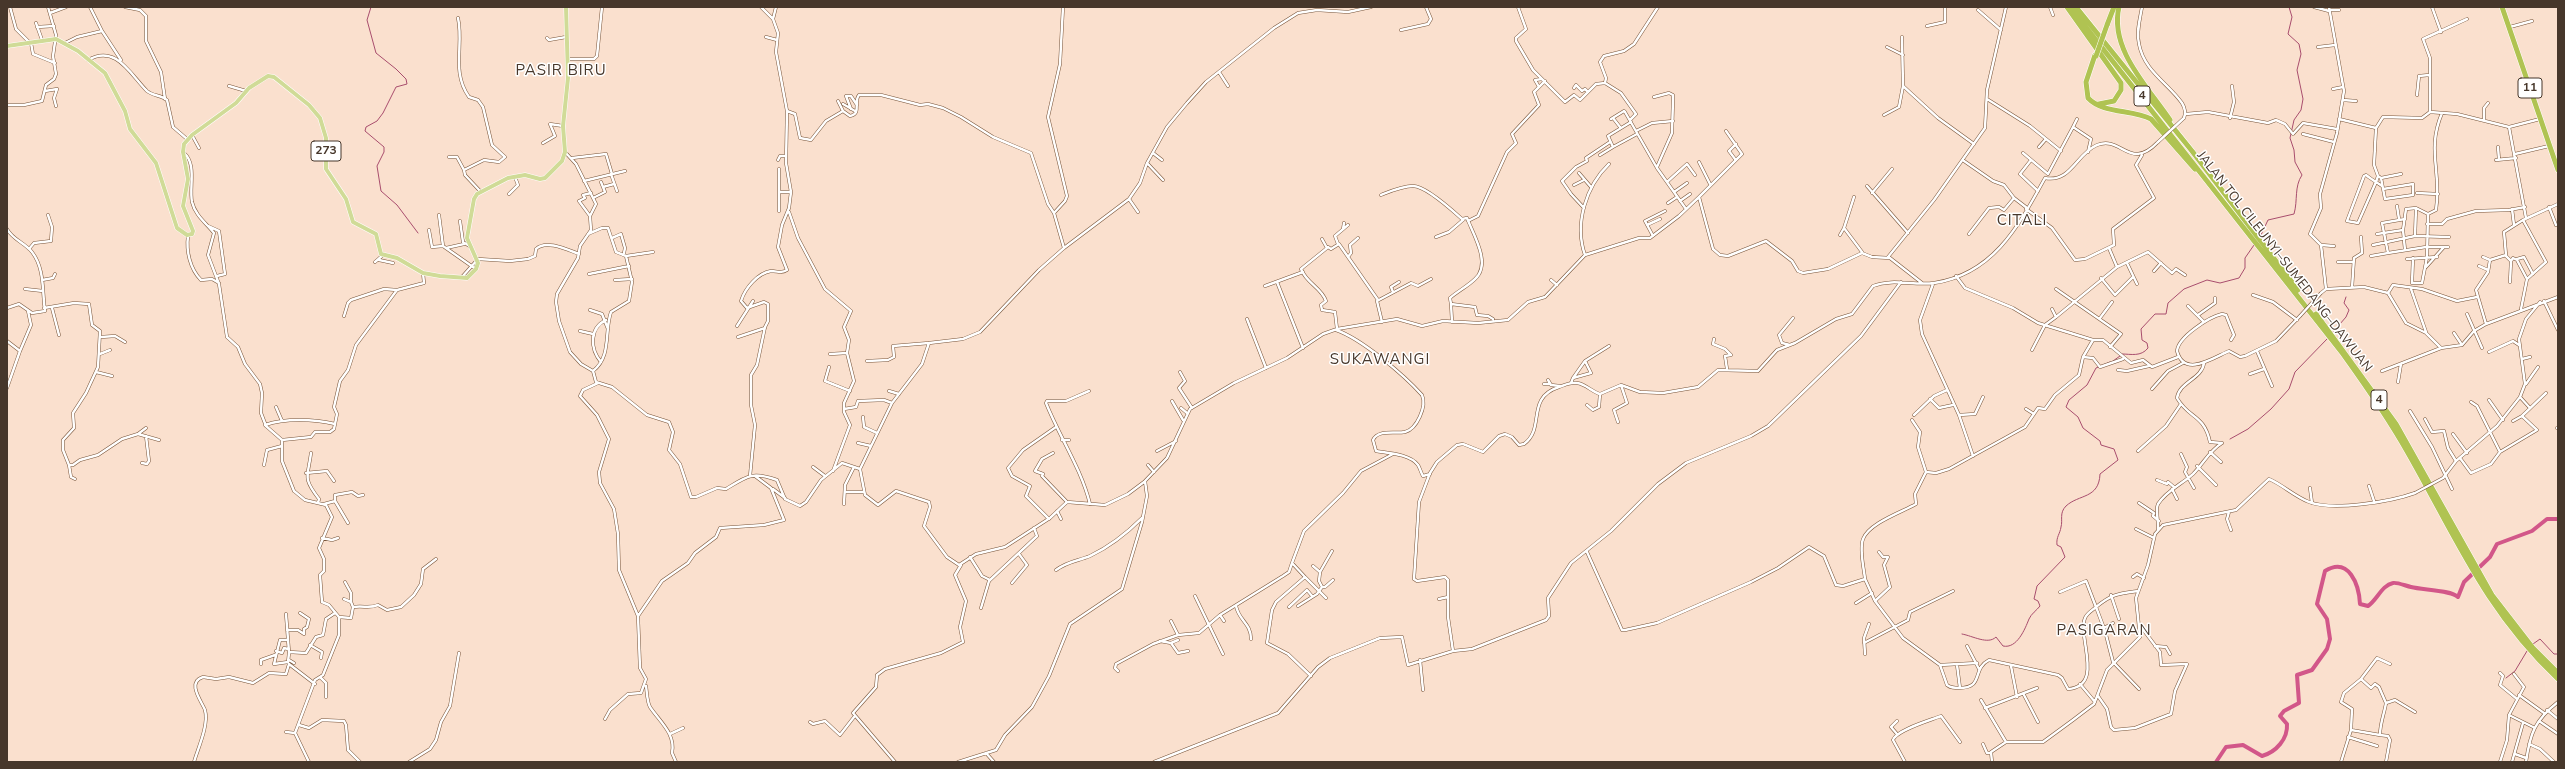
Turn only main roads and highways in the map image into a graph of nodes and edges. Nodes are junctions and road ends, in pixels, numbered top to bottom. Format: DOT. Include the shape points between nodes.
graph roads {
  1 [pos="566,7"];
  2 [pos="2067,7"];
  3 [pos="2070,7"];
  4 [pos="2076,7"];
  5 [pos="2113,7"];
  6 [pos="2119,7"];
  7 [pos="2502,7"];
  8 [pos="7,46"];
  9 [pos="2095,55"];
  10 [pos="2192,151"];
  11 [pos="2558,169"];
  12 [pos="2213,187"];
  13 [pos="2226,199"];
  14 [pos="2490,596"];
  15 [pos="2558,673"];
  16 [pos="2558,679"];
  1 -- 8 [label="main road, 273" via="568,78 563,126 565,152 560,163 545,178 525,175 515,177 480,191 474,199 468,240 478,259 478,266 460,278 423,273 397,258 383,255 375,232 359,226 352,220 346,199 327,173 325,131 314,110 271,76 265,77 246,91 236,103 187,139 183,152 188,179 182,206 193,231 188,236 177,228 156,163 130,129 125,111 109,79 88,60 56,39"];
  2 -- 9 [label="highway" via="2118,76 2121,90 2109,103 2094,101 2087,92"];
  3 -- 12 [label="highway, JALAN TOL CILEUNYI–SUMEDANG–DAWUAN / 4"];
  4 -- 10 [label="highway, JALAN TOL CILEUNYI–SUMEDANG–DAWUAN / 4"];
  5 -- 9 [label="highway, bridge"];
  6 -- 10 [label="highway" via="2116,18 2121,46"];
  7 -- 11 [label="highway, 11"];
  9 -- 12 [label="highway" via="2086,82 2088,98 2098,106 2142,114 2151,119"];
  10 -- 13 [label="highway, JALAN TOL CILEUNYI–SUMEDANG–DAWUAN / 4"];
  12 -- 13 [label="highway, JALAN TOL CILEUNYI–SUMEDANG–DAWUAN / 4"];
  13 -- 14 [label="highway, JALAN TOL CILEUNYI–SUMEDANG–DAWUAN / 4" via="2376,401"];
  14 -- 15 [label="highway, JALAN TOL CILEUNYI–SUMEDANG–DAWUAN / 4" via="2533,648"];
  14 -- 16 [label="highway, JALAN TOL CILEUNYI–SUMEDANG–DAWUAN / 4" via="2530,651"];
}
